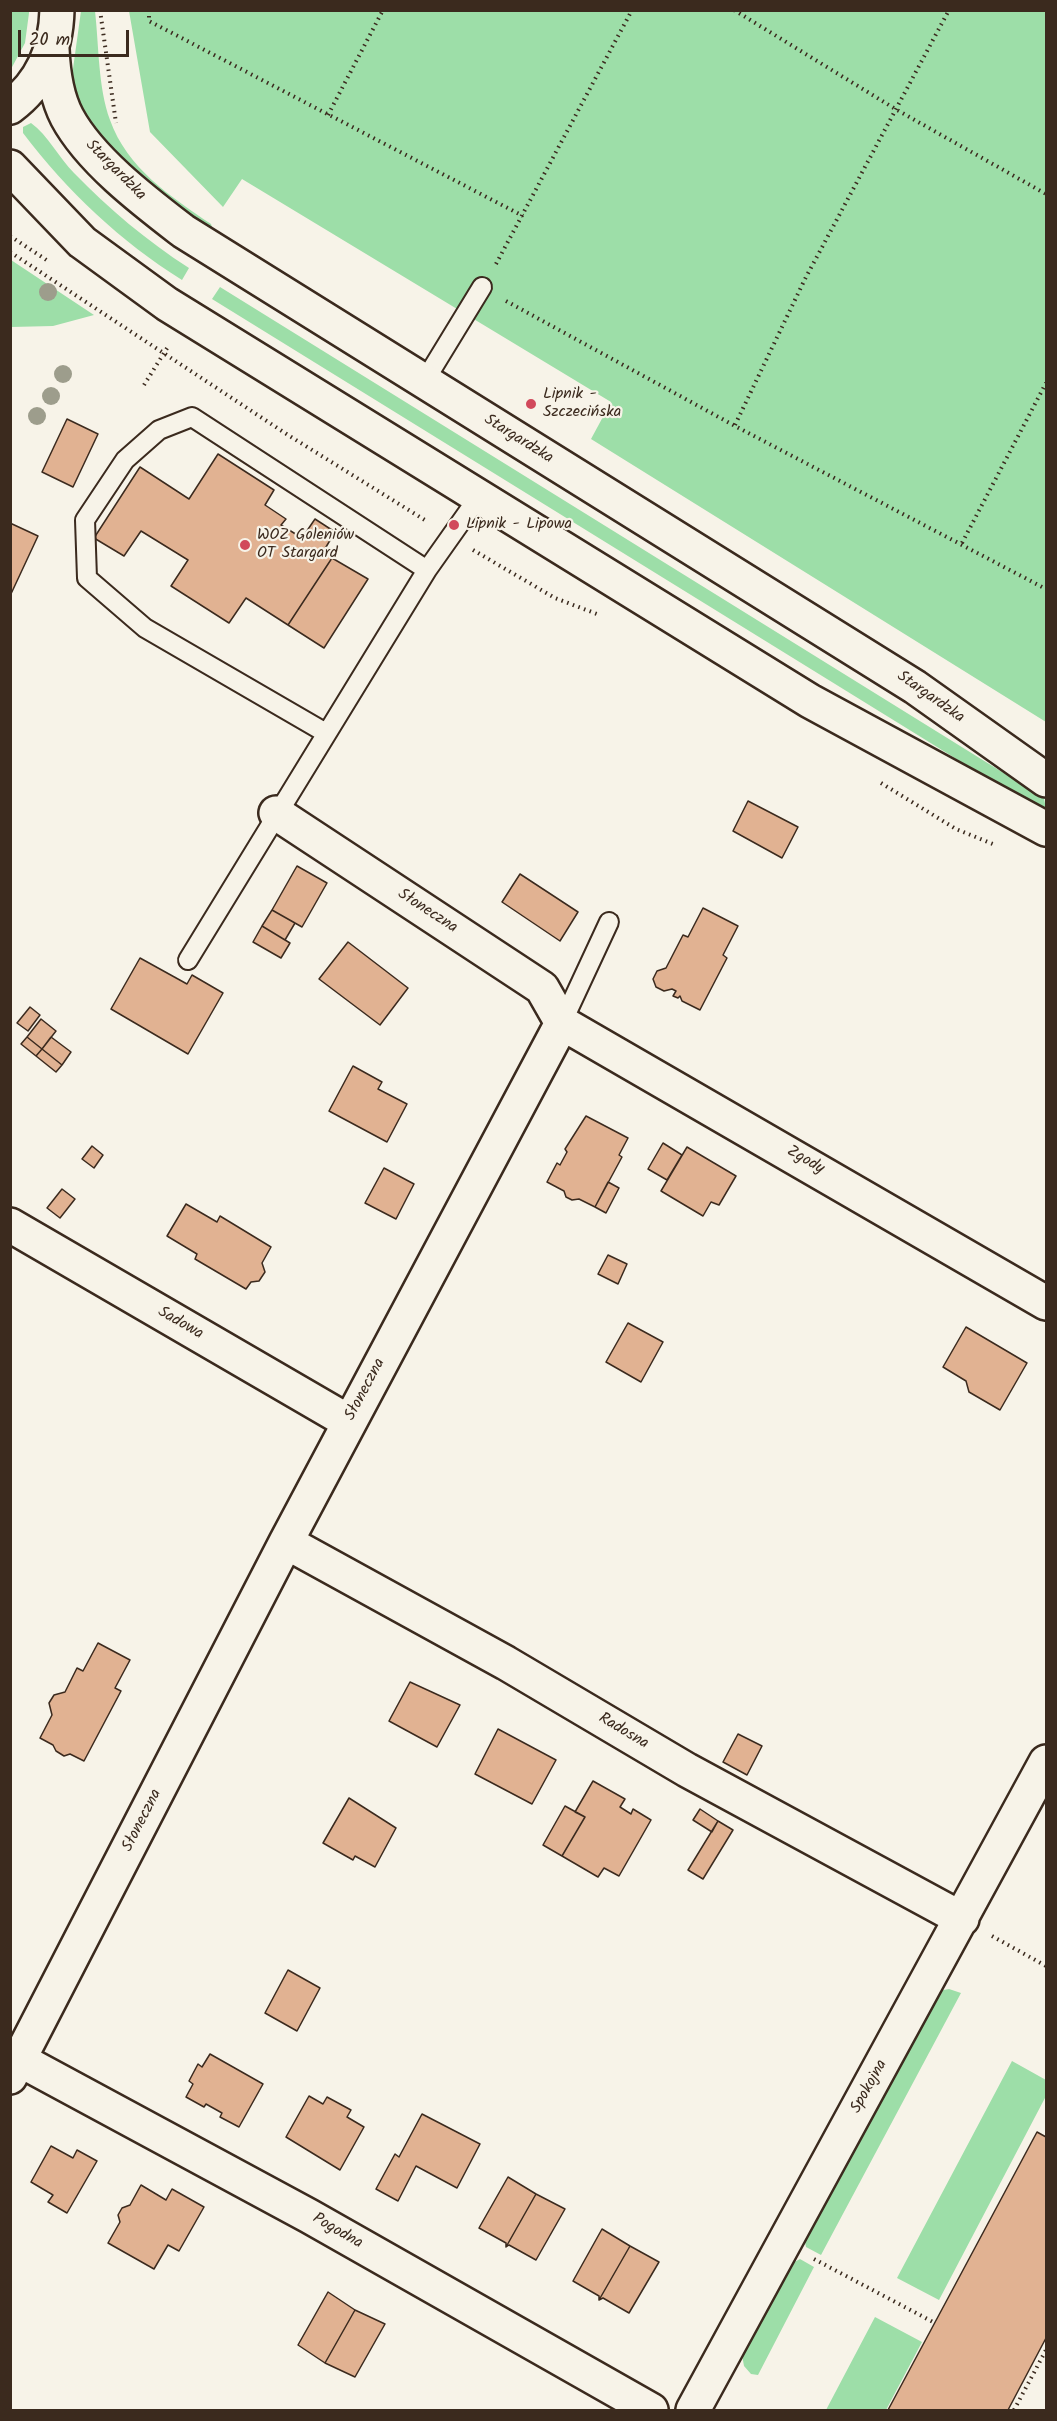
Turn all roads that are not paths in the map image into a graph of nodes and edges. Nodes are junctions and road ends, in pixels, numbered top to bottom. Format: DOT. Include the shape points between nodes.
graph roads {
  1 [pos="57,10"];
  2 [pos="52,49"];
  3 [pos="10,107"];
  4 [pos="10,166"];
  5 [pos="482,287"];
  6 [pos="424,382"];
  7 [pos="480,495"];
  8 [pos="427,570"];
  9 [pos="326,733"];
  10 [pos="1047,780"];
  11 [pos="276,813"];
  12 [pos="1047,830"];
  13 [pos="609,922"];
  14 [pos="188,960"];
  15 [pos="562,1023"];
  16 [pos="10,1225"];
  17 [pos="1047,1303"];
  18 [pos="349,1422"];
  19 [pos="286,1542"];
  20 [pos="1047,1762"];
  21 [pos="962,1919"];
  22 [pos="15,2069"];
  23 [pos="651,2410"];
  24 [pos="693,2410"];
  1 -- 2 [label="street"];
  2 -- 3 [label="street" via="34,84"];
  2 -- 6 [label="street, Stargardzka" via="57,91 67,117 134,191 204,245"];
  4 -- 7 [label="street" via="82,242 137,284"];
  5 -- 6 [label="lane"];
  6 -- 10 [label="street, Stargardzka" via="915,687"];
  7 -- 8 [label="lane"];
  7 -- 12 [label="street" via="810,701"];
  8 -- 9 [label="lane"];
  8 -- 9 [label="lane" via="192,417 159,430 125,460 85,520 87,578 145,628"];
  9 -- 11 [label="lane"];
  11 -- 14 [label="lane"];
  11 -- 15 [label="street, Słoneczna" via="543,988"];
  13 -- 15 [label="lane"];
  15 -- 17 [label="street, Zgody"];
  15 -- 18 [label="street, Słoneczna"];
  16 -- 18 [label="street, Sadowa"];
  18 -- 19 [label="street, Słoneczna"];
  19 -- 21 [label="street, Radosna" via="506,1663 687,1770"];
  19 -- 22 [label="street, Słoneczna"];
  20 -- 21 [label="street, Spokojna"];
  21 -- 24 [label="street, Spokojna"];
  22 -- 23 [label="street, Pogodna" via="309,2216"];
}
